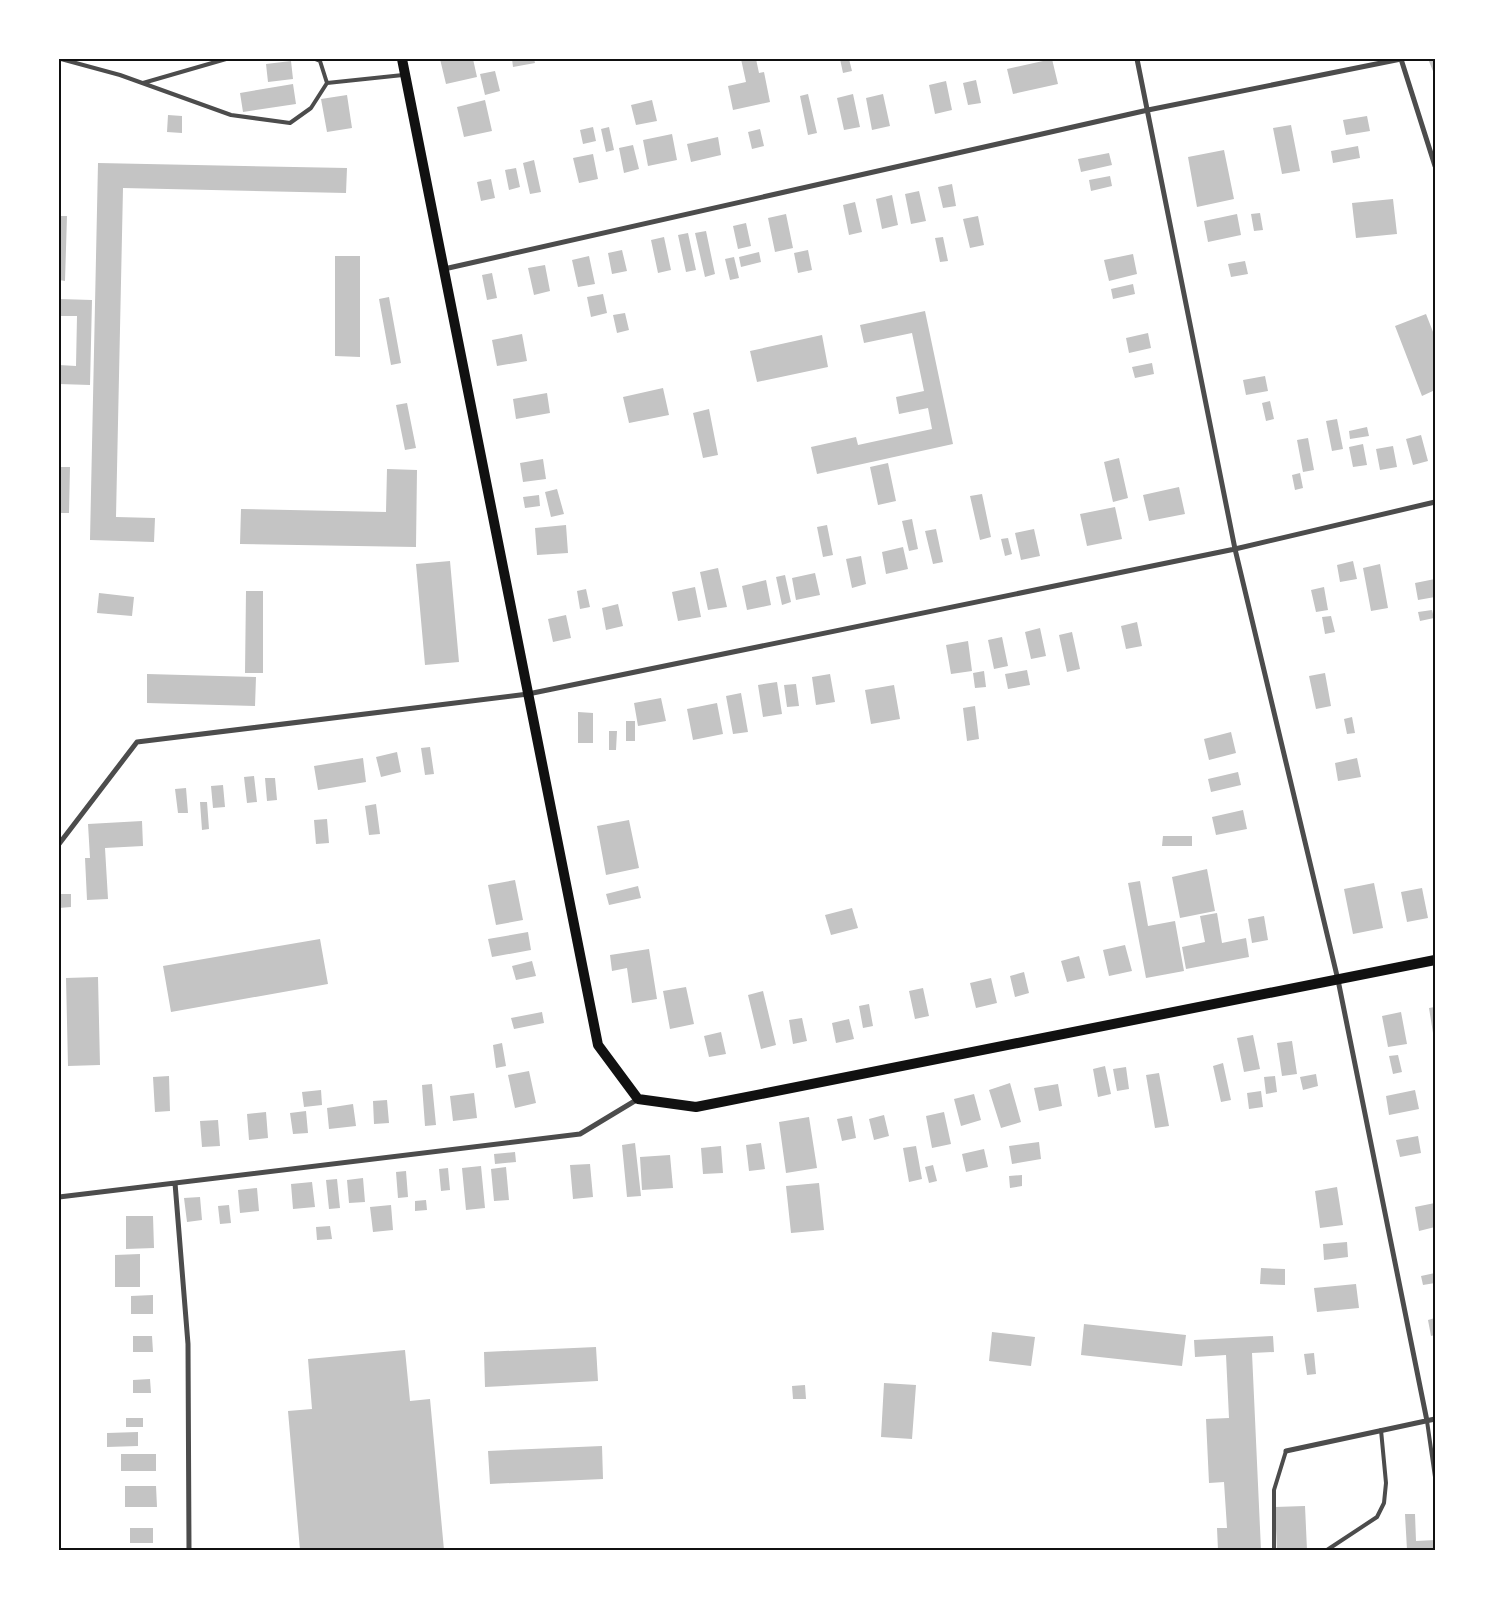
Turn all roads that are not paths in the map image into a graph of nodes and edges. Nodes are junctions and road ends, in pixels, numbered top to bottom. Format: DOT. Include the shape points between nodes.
graph roads {
  1 [pos="61,59"];
  2 [pos="226,59"];
  3 [pos="315,59"];
  4 [pos="402,59"];
  5 [pos="1137,59"];
  6 [pos="1401,59"];
  7 [pos="405,75"];
  8 [pos="143,83"];
  9 [pos="327,83"];
  10 [pos="1148,110"];
  11 [pos="1435,166"];
  12 [pos="443,269"];
  13 [pos="1435,502"];
  14 [pos="1235,549"];
  15 [pos="528,694"];
  16 [pos="59,844"];
  17 [pos="1435,960"];
  18 [pos="1338,980"];
  19 [pos="638,1100"];
  20 [pos="175,1183"];
  21 [pos="59,1197"];
  22 [pos="1435,1419"];
  23 [pos="1426,1420"];
  24 [pos="1381,1430"];
  25 [pos="1286,1451"];
  26 [pos="1435,1477"];
  27 [pos="189,1550"];
  28 [pos="1274,1550"];
  29 [pos="1327,1550"];
  1 -- 8 [label="lane"];
  2 -- 8 [label="lane"];
  3 -- 9 [label="lane" via="320,61"];
  4 -- 7 [label="main road"];
  5 -- 10 [label="street"];
  6 -- 10 [label="street"];
  6 -- 11 [label="street"];
  7 -- 9 [label="lane"];
  7 -- 12 [label="main road"];
  8 -- 9 [label="lane" via="231,114 290,123 311,108"];
  10 -- 12 [label="street"];
  10 -- 14 [label="street"];
  12 -- 15 [label="main road"];
  13 -- 14 [label="street"];
  14 -- 15 [label="street"];
  14 -- 18 [label="street"];
  15 -- 16 [label="street" via="137,742"];
  15 -- 19 [label="main road" via="598,1045"];
  17 -- 18 [label="main road"];
  18 -- 19 [label="main road" via="696,1107"];
  18 -- 23 [label="street"];
  19 -- 20 [label="street" via="580,1134"];
  20 -- 21 [label="street"];
  20 -- 27 [label="street" via="188,1344"];
  22 -- 23 [label="street"];
  23 -- 24 [label="street"];
  23 -- 26 [label="lane"];
  24 -- 25 [label="street"];
  24 -- 29 [label="lane" via="1386,1483 1384,1503 1377,1518"];
  25 -- 28 [label="lane" via="1274,1490"];
}
